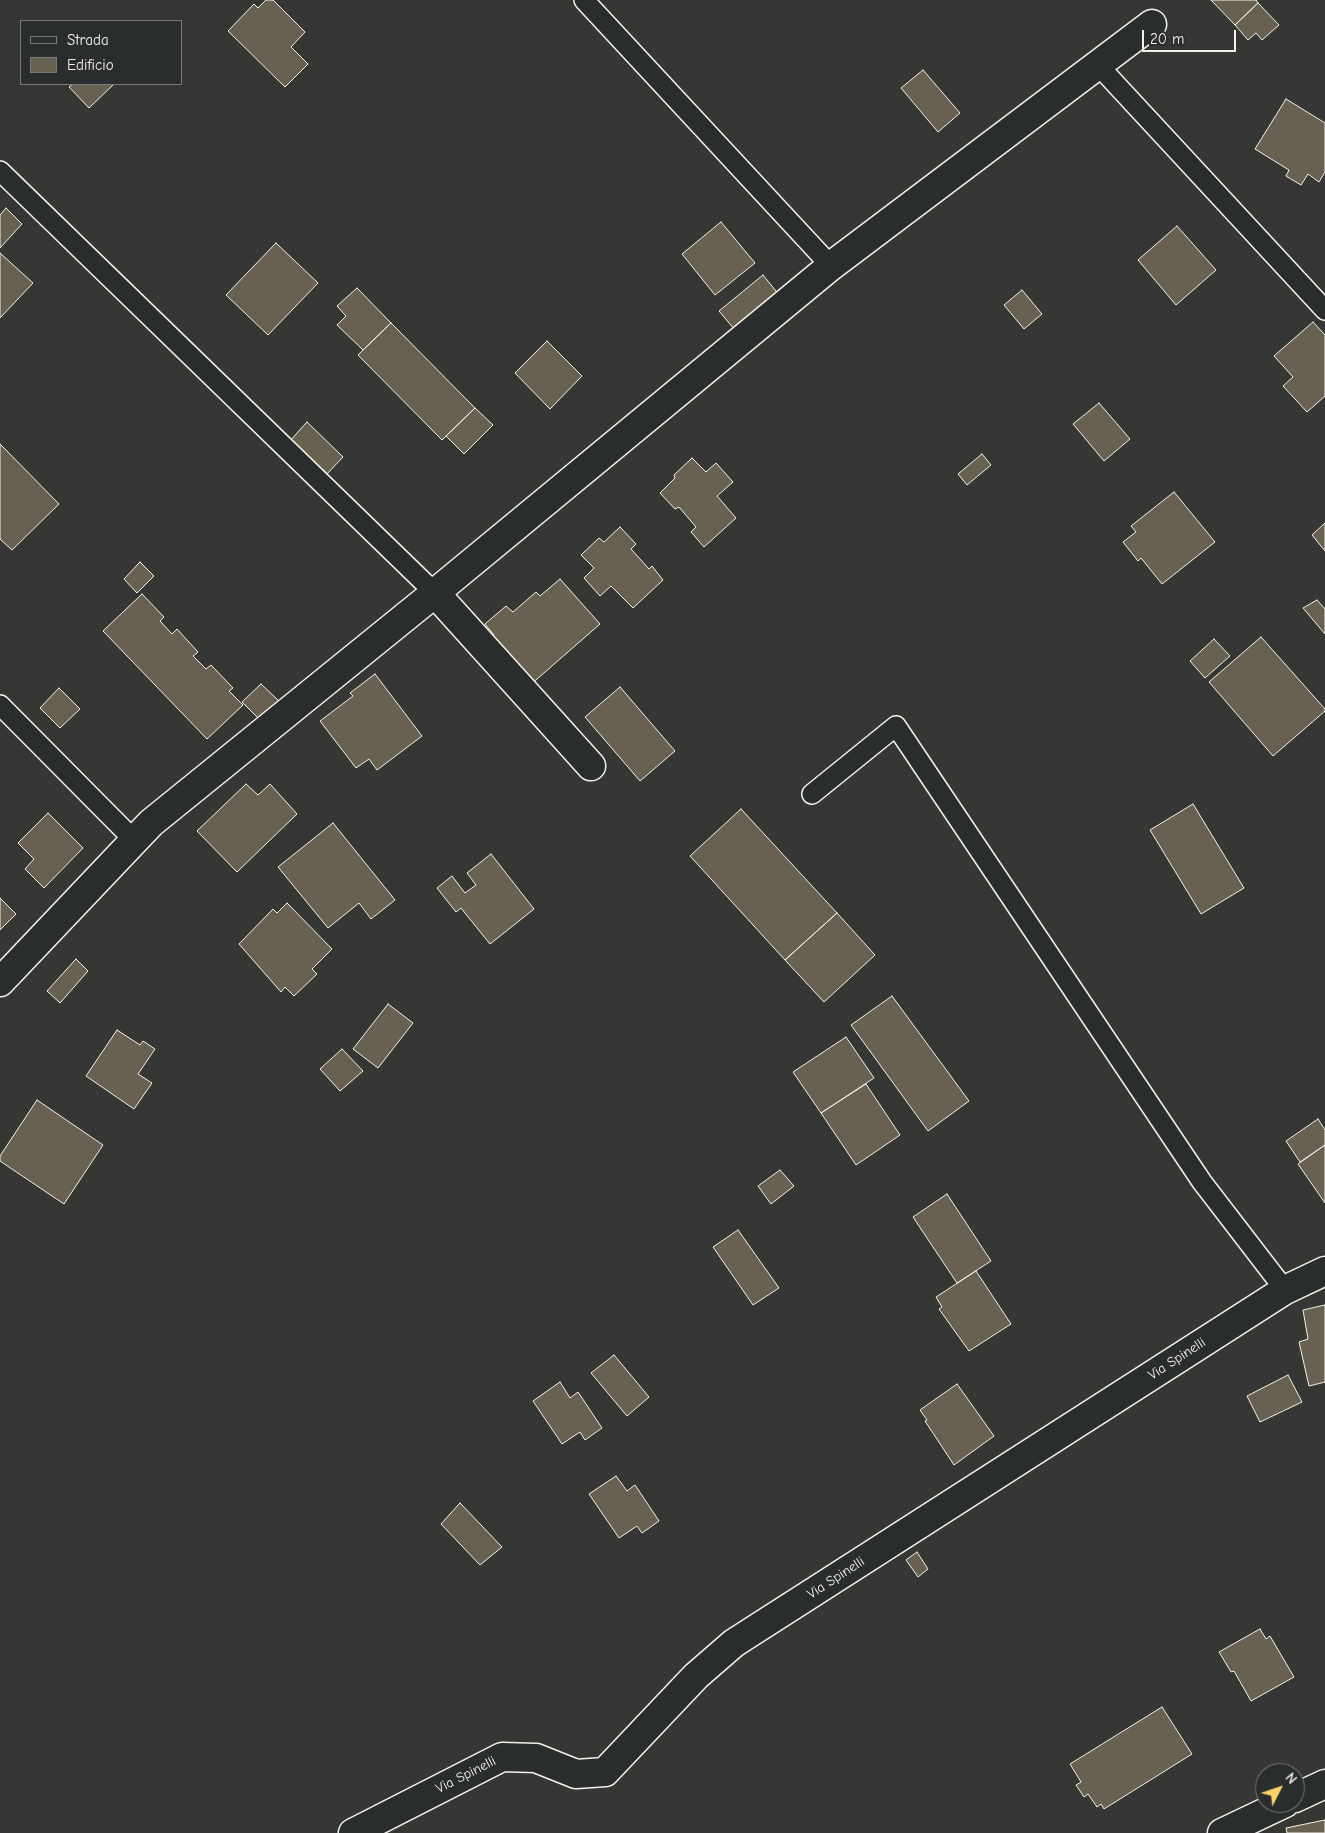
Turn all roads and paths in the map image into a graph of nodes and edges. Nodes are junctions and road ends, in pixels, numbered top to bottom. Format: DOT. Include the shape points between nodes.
graph roads {
  1 [pos="584,0"];
  2 [pos="1152,24"];
  3 [pos="1098,65"];
  4 [pos="0,171"];
  5 [pos="831,266"];
  6 [pos="1325,310"];
  7 [pos="435,593"];
  8 [pos="0,705"];
  9 [pos="592,766"];
  10 [pos="812,794"];
  11 [pos="134,840"];
  12 [pos="0,982"];
  13 [pos="1325,1271"];
  14 [pos="1285,1290"];
  15 [pos="1325,1784"];
  16 [pos="1305,1793"];
  17 [pos="1264,1813"];
  18 [pos="353,1833"];
  19 [pos="1222,1833"];
  1 -- 5 [label="lane"];
  2 -- 3 [label="street"];
  3 -- 5 [label="street"];
  3 -- 6 [label="lane"];
  4 -- 7 [label="lane"];
  5 -- 7 [label="street"];
  7 -- 9 [label="street"];
  7 -- 11 [label="street"];
  8 -- 11 [label="lane"];
  10 -- 14 [label="lane" via="896,726 1202,1182"];
  11 -- 12 [label="street"];
  13 -- 14 [label="street, Via Spinelli"];
  14 -- 18 [label="street, Via Spinelli" via="734,1643 696,1676 605,1772 576,1774 536,1758 502,1757"];
  15 -- 16 [label="street"];
  17 -- 19 [label="street"];
}
